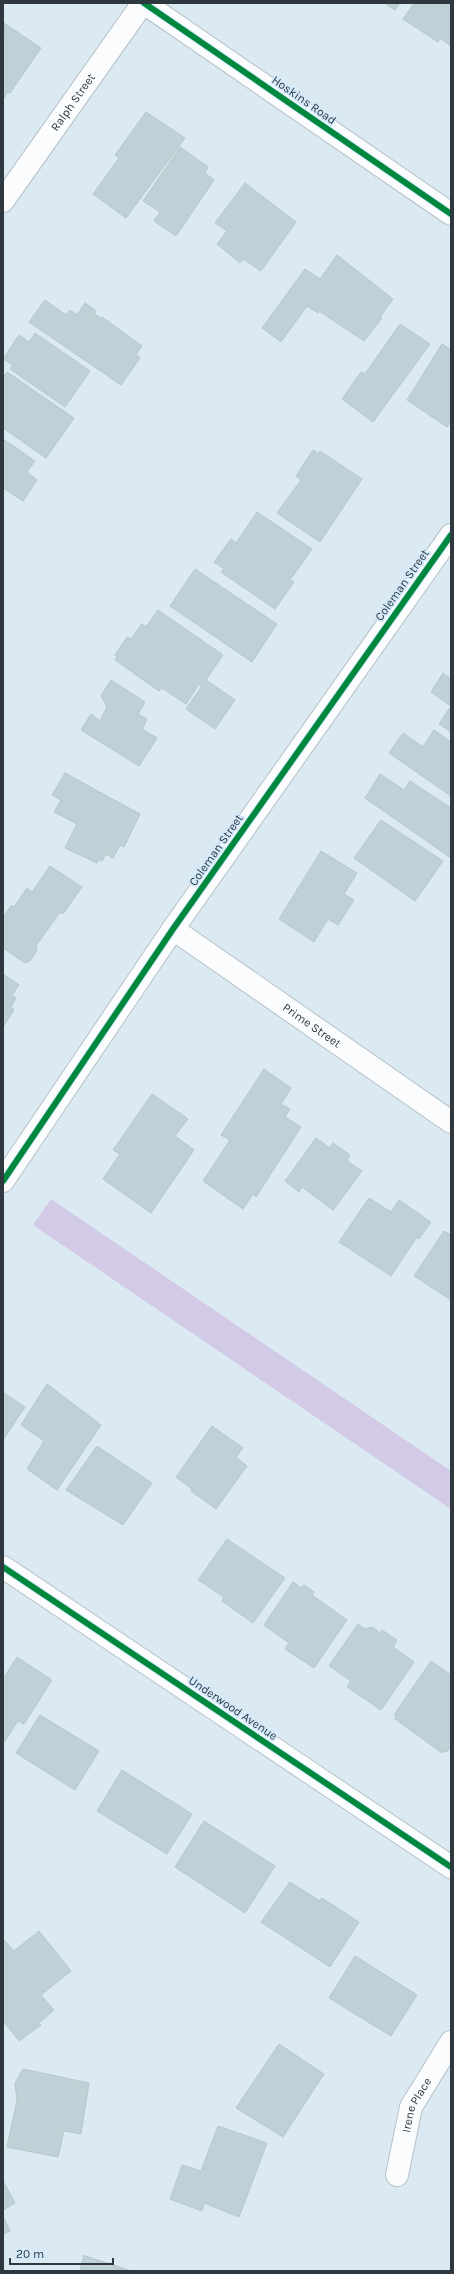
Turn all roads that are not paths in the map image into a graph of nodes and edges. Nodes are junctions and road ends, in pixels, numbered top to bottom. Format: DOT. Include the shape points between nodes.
graph roads {
  1 [pos="143,3"];
  2 [pos="3,201"];
  3 [pos="451,214"];
  4 [pos="451,535"];
  5 [pos="173,929"];
  6 [pos="451,1122"];
  7 [pos="3,1181"];
  8 [pos="3,1567"];
  9 [pos="451,1867"];
  10 [pos="451,2042"];
  11 [pos="397,2175"];
  1 -- 2 [label="street, Ralph Street"];
  1 -- 3 [label="street, Hoskins Road"];
  4 -- 5 [label="street, Coleman Street"];
  5 -- 6 [label="street, Prime Street"];
  5 -- 7 [label="street, Coleman Street"];
  8 -- 9 [label="street, Underwood Avenue"];
  10 -- 11 [label="street, Irene Place" via="411,2107"];
}
